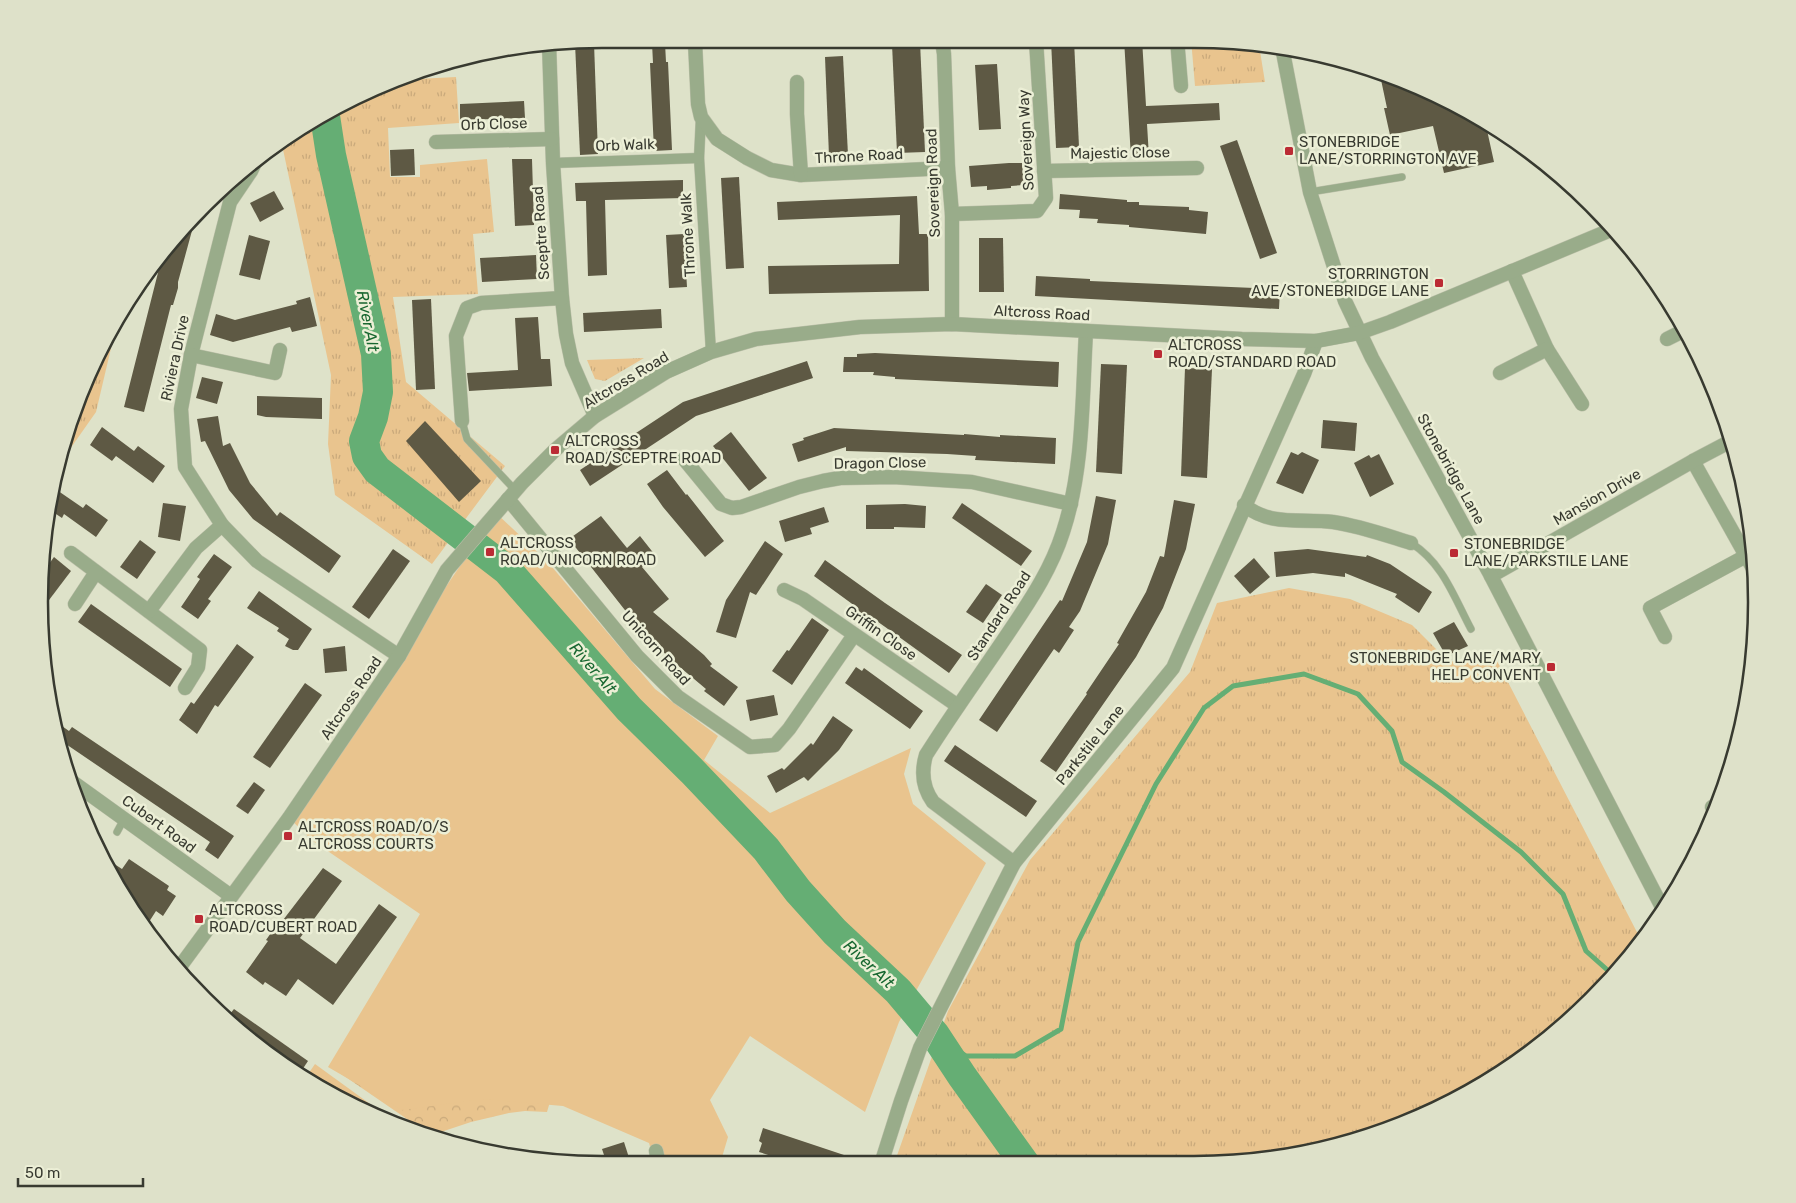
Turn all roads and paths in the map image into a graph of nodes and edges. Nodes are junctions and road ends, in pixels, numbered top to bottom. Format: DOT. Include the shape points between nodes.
graph roads {
  1 [pos="695,48"];
  2 [pos="943,48"];
  3 [pos="1036,48"];
  4 [pos="1178,48"];
  5 [pos="549,50"];
  6 [pos="1283,55"];
  7 [pos="796,82"];
  8 [pos="1181,86"];
  9 [pos="700,116"];
  10 [pos="552,139"];
  11 [pos="436,142"];
  12 [pos="699,158"];
  13 [pos="553,163"];
  14 [pos="948,168"];
  15 [pos="1197,168"];
  16 [pos="1044,170"];
  17 [pos="248,175"];
  18 [pos="801,175"];
  19 [pos="1402,177"];
  20 [pos="1310,192"];
  21 [pos="952,214"];
  22 [pos="1606,231"];
  23 [pos="1512,271"];
  24 [pos="562,298"];
  25 [pos="952,324"];
  26 [pos="1086,332"];
  27 [pos="1359,333"];
  28 [pos="1679,333"];
  29 [pos="1667,339"];
  30 [pos="1316,341"];
  31 [pos="1547,349"];
  32 [pos="280,350"];
  33 [pos="711,352"];
  34 [pos="191,355"];
  35 [pos="1500,373"];
  36 [pos="1582,404"];
  37 [pos="595,416"];
  38 [pos="462,421"];
  39 [pos="1726,444"];
  40 [pos="684,458"];
  41 [pos="1693,461"];
  42 [pos="511,497"];
  43 [pos="1071,504"];
  44 [pos="1244,505"];
  45 [pos="222,525"];
  46 [pos="1411,543"];
  47 [pos="71,554"];
  48 [pos="1746,556"];
  49 [pos="96,572"];
  50 [pos="1491,576"];
  51 [pos="784,590"];
  52 [pos="75,604"];
  53 [pos="150,611"];
  54 [pos="1471,629"];
  55 [pos="854,635"];
  56 [pos="1665,637"];
  57 [pos="400,656"];
  58 [pos="185,688"];
  59 [pos="958,706"];
  60 [pos="79,786"];
  61 [pos="124,819"];
  62 [pos="117,832"];
  63 [pos="1014,863"];
  64 [pos="231,896"];
  65 [pos="1660,901"];
  66 [pos="183,964"];
  67 [pos="884,1156"];
  1 -- 9 [label="street"];
  2 -- 14 [label="street, Sovereign Road"];
  3 -- 16 [label="street, Sovereign Way"];
  4 -- 8 [label="street"];
  5 -- 10 [label="street, Sceptre Road"];
  6 -- 20 [label="street, Stonebridge Lane"];
  7 -- 18 [label="street, Throne Road"];
  9 -- 12 [label="street, Throne Walk"];
  9 -- 18 [label="street, Throne Road" via="717,139 747,158 771,170"];
  10 -- 11 [label="street, Orb Close"];
  10 -- 13 [label="street, Sceptre Road"];
  12 -- 13 [label="street, Orb Walk"];
  12 -- 33 [label="street, Throne Walk"];
  13 -- 24 [label="street, Sceptre Road"];
  14 -- 18 [label="street, Throne Road"];
  14 -- 21 [label="street, Sovereign Road"];
  15 -- 16 [label="street, Majestic Close"];
  16 -- 21 [label="street, Sovereign Way" via="1046,198 1037,211"];
  17 -- 34 [label="street, Riviera Drive" via="230,202"];
  19 -- 20 [label="lane"];
  20 -- 27 [label="street, Stonebridge Lane" via="1336,277"];
  21 -- 25 [label="street, Sovereign Road"];
  22 -- 23 [label="street, Altcross Road"];
  23 -- 27 [label="street, Altcross Road"];
  23 -- 31 [label="street"];
  24 -- 37 [label="street, Sceptre Road" via="572,363"];
  24 -- 38 [label="street" via="481,303 467,308 456,336"];
  25 -- 26 [label="street, Altcross Road"];
  25 -- 33 [label="street, Altcross Road" via="836,329 756,339"];
  26 -- 30 [label="street, Altcross Road"];
  26 -- 43 [label="street, Standard Road" via="1079,453"];
  27 -- 30 [label="street, Altcross Road"];
  27 -- 50 [label="street, Stonebridge Lane"];
  28 -- 29 [label="street"];
  30 -- 44 [label="street, Parkstile Lane"];
  31 -- 35 [label="street"];
  31 -- 36 [label="street"];
  32 -- 34 [label="street" via="275,373"];
  33 -- 37 [label="street, Altcross Road" via="666,372"];
  34 -- 45 [label="street, Riviera Drive" via="181,409 185,467"];
  37 -- 42 [label="street, Altcross Road" via="555,450"];
  38 -- 42 [label="lane" via="467,439"];
  39 -- 41 [label="street, Mansion Drive"];
  40 -- 43 [label="street, Dragon Close" via="720,504 732,508 823,481 893,477 972,482"];
  41 -- 48 [label="street"];
  41 -- 50 [label="street, Mansion Drive"];
  42 -- 55 [label="street, Unicorn Road" via="637,656 678,697 750,747 775,744"];
  42 -- 57 [label="street, Altcross Road" via="447,570"];
  43 -- 59 [label="street, Standard Road" via="1053,559 1034,595"];
  44 -- 46 [label="street" via="1256,514 1286,521 1332,522"];
  44 -- 63 [label="street, Parkstile Lane" via="1173,668"];
  45 -- 53 [label="street" via="196,548"];
  45 -- 57 [label="street, Riviera Drive" via="257,561"];
  46 -- 54 [label="lane" via="1424,551 1439,569"];
  47 -- 49 [label="street"];
  48 -- 56 [label="street" via="1650,608"];
  49 -- 52 [label="street"];
  49 -- 53 [label="street"];
  50 -- 65 [label="street, Stonebridge Lane"];
  51 -- 55 [label="street, Griffin Close" via="803,599"];
  53 -- 58 [label="street" via="200,650 198,667"];
  55 -- 59 [label="street, Griffin Close"];
  57 -- 64 [label="street, Altcross Road" via="289,818"];
  59 -- 63 [label="street, Standard Road" via="926,755 923,771 925,788 933,802"];
  60 -- 61 [label="street, Cubert Road"];
  61 -- 62 [label="lane"];
  61 -- 64 [label="street, Cubert Road"];
  63 -- 67 [label="street, Parkstile Lane" via="920,1048"];
  64 -- 66 [label="street, Altcross Road"];
}
